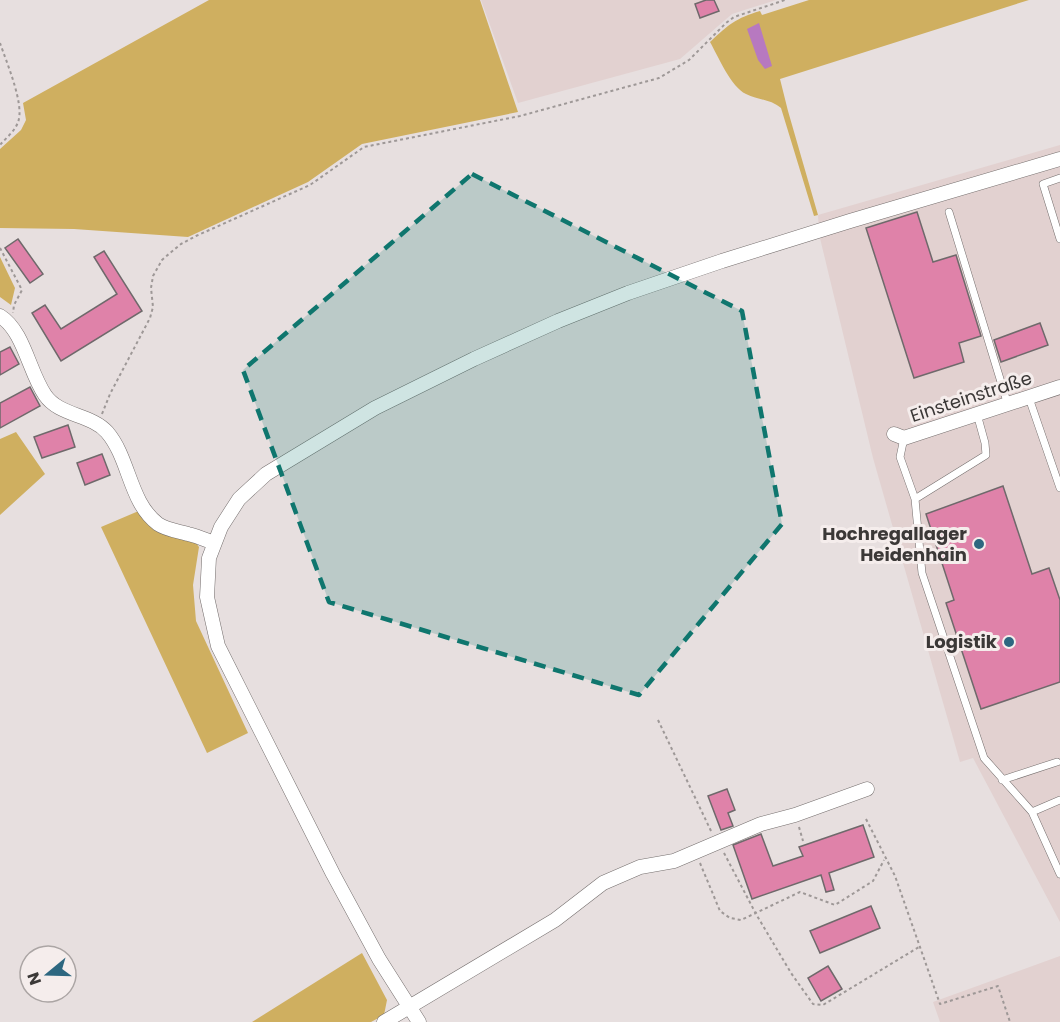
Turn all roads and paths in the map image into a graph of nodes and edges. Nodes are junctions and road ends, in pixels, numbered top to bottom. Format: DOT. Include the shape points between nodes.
graph roads {
  1 [pos="785,0"];
  2 [pos="0,43"];
  3 [pos="0,145"];
  4 [pos="1060,159"];
  5 [pos="1060,178"];
  6 [pos="949,212"];
  7 [pos="1060,238"];
  8 [pos="0,248"];
  9 [pos="6,320"];
  10 [pos="1060,387"];
  11 [pos="1029,398"];
  12 [pos="1008,405"];
  13 [pos="977,414"];
  14 [pos="98,425"];
  15 [pos="899,436"];
  16 [pos="1060,489"];
  17 [pos="915,499"];
  18 [pos="214,543"];
  19 [pos="658,720"];
  20 [pos="1057,762"];
  21 [pos="1002,780"];
  22 [pos="867,789"];
  23 [pos="1060,800"];
  24 [pos="1032,812"];
  25 [pos="795,815"];
  26 [pos="866,819"];
  27 [pos="803,841"];
  28 [pos="717,843"];
  29 [pos="696,852"];
  30 [pos="885,858"];
  31 [pos="1060,874"];
  32 [pos="756,914"];
  33 [pos="919,947"];
  34 [pos="410,1008"];
  35 [pos="384,1022"];
  36 [pos="419,1022"];
  37 [pos="1010,1022"];
  1 -- 14 [label="path" via="734,17 689,60 659,78 520,116 364,147 310,186 181,244 162,260 153,276 150,318"];
  2 -- 3 [label="path" via="20,117 18,125"];
  4 -- 18 [label="street" via="628,293 474,359 375,408 266,474 239,499"];
  5 -- 7 [label="lane" via="1042,184"];
  6 -- 12 [label="lane"];
  8 -- 9 [label="path" via="22,290"];
  9 -- 14 [label="street" via="45,396 65,411"];
  10 -- 11 [label="street, Einsteinstraße"];
  11 -- 12 [label="street, Einsteinstraße"];
  11 -- 16 [label="lane"];
  12 -- 13 [label="street, Einsteinstraße"];
  13 -- 15 [label="street, Einsteinstraße"];
  13 -- 17 [label="lane" via="986,455"];
  14 -- 18 [label="street" via="108,433 149,515 171,530"];
  15 -- 17 [label="lane" via="900,457"];
  17 -- 21 [label="lane" via="922,573 984,758"];
  18 -- 34 [label="street" via="209,558 207,597 218,646 328,864"];
  19 -- 28 [label="path"];
  20 -- 21 [label="lane"];
  21 -- 24 [label="lane"];
  22 -- 25 [label="street"];
  23 -- 24 [label="lane"];
  24 -- 31 [label="lane"];
  25 -- 27 [label="path"];
  25 -- 28 [label="street" via="761,824"];
  26 -- 30 [label="path"];
  28 -- 29 [label="street"];
  28 -- 32 [label="path"];
  29 -- 32 [label="path" via="720,911 741,920"];
  29 -- 34 [label="street" via="674,861 640,867 603,883 555,920"];
  30 -- 32 [label="path" via="873,881 835,905 800,892"];
  30 -- 33 [label="path"];
  32 -- 33 [label="path" via="813,1004 823,1005"];
  33 -- 37 [label="path" via="940,1004 998,986"];
  34 -- 35 [label="street"];
  34 -- 36 [label="street"];
}
